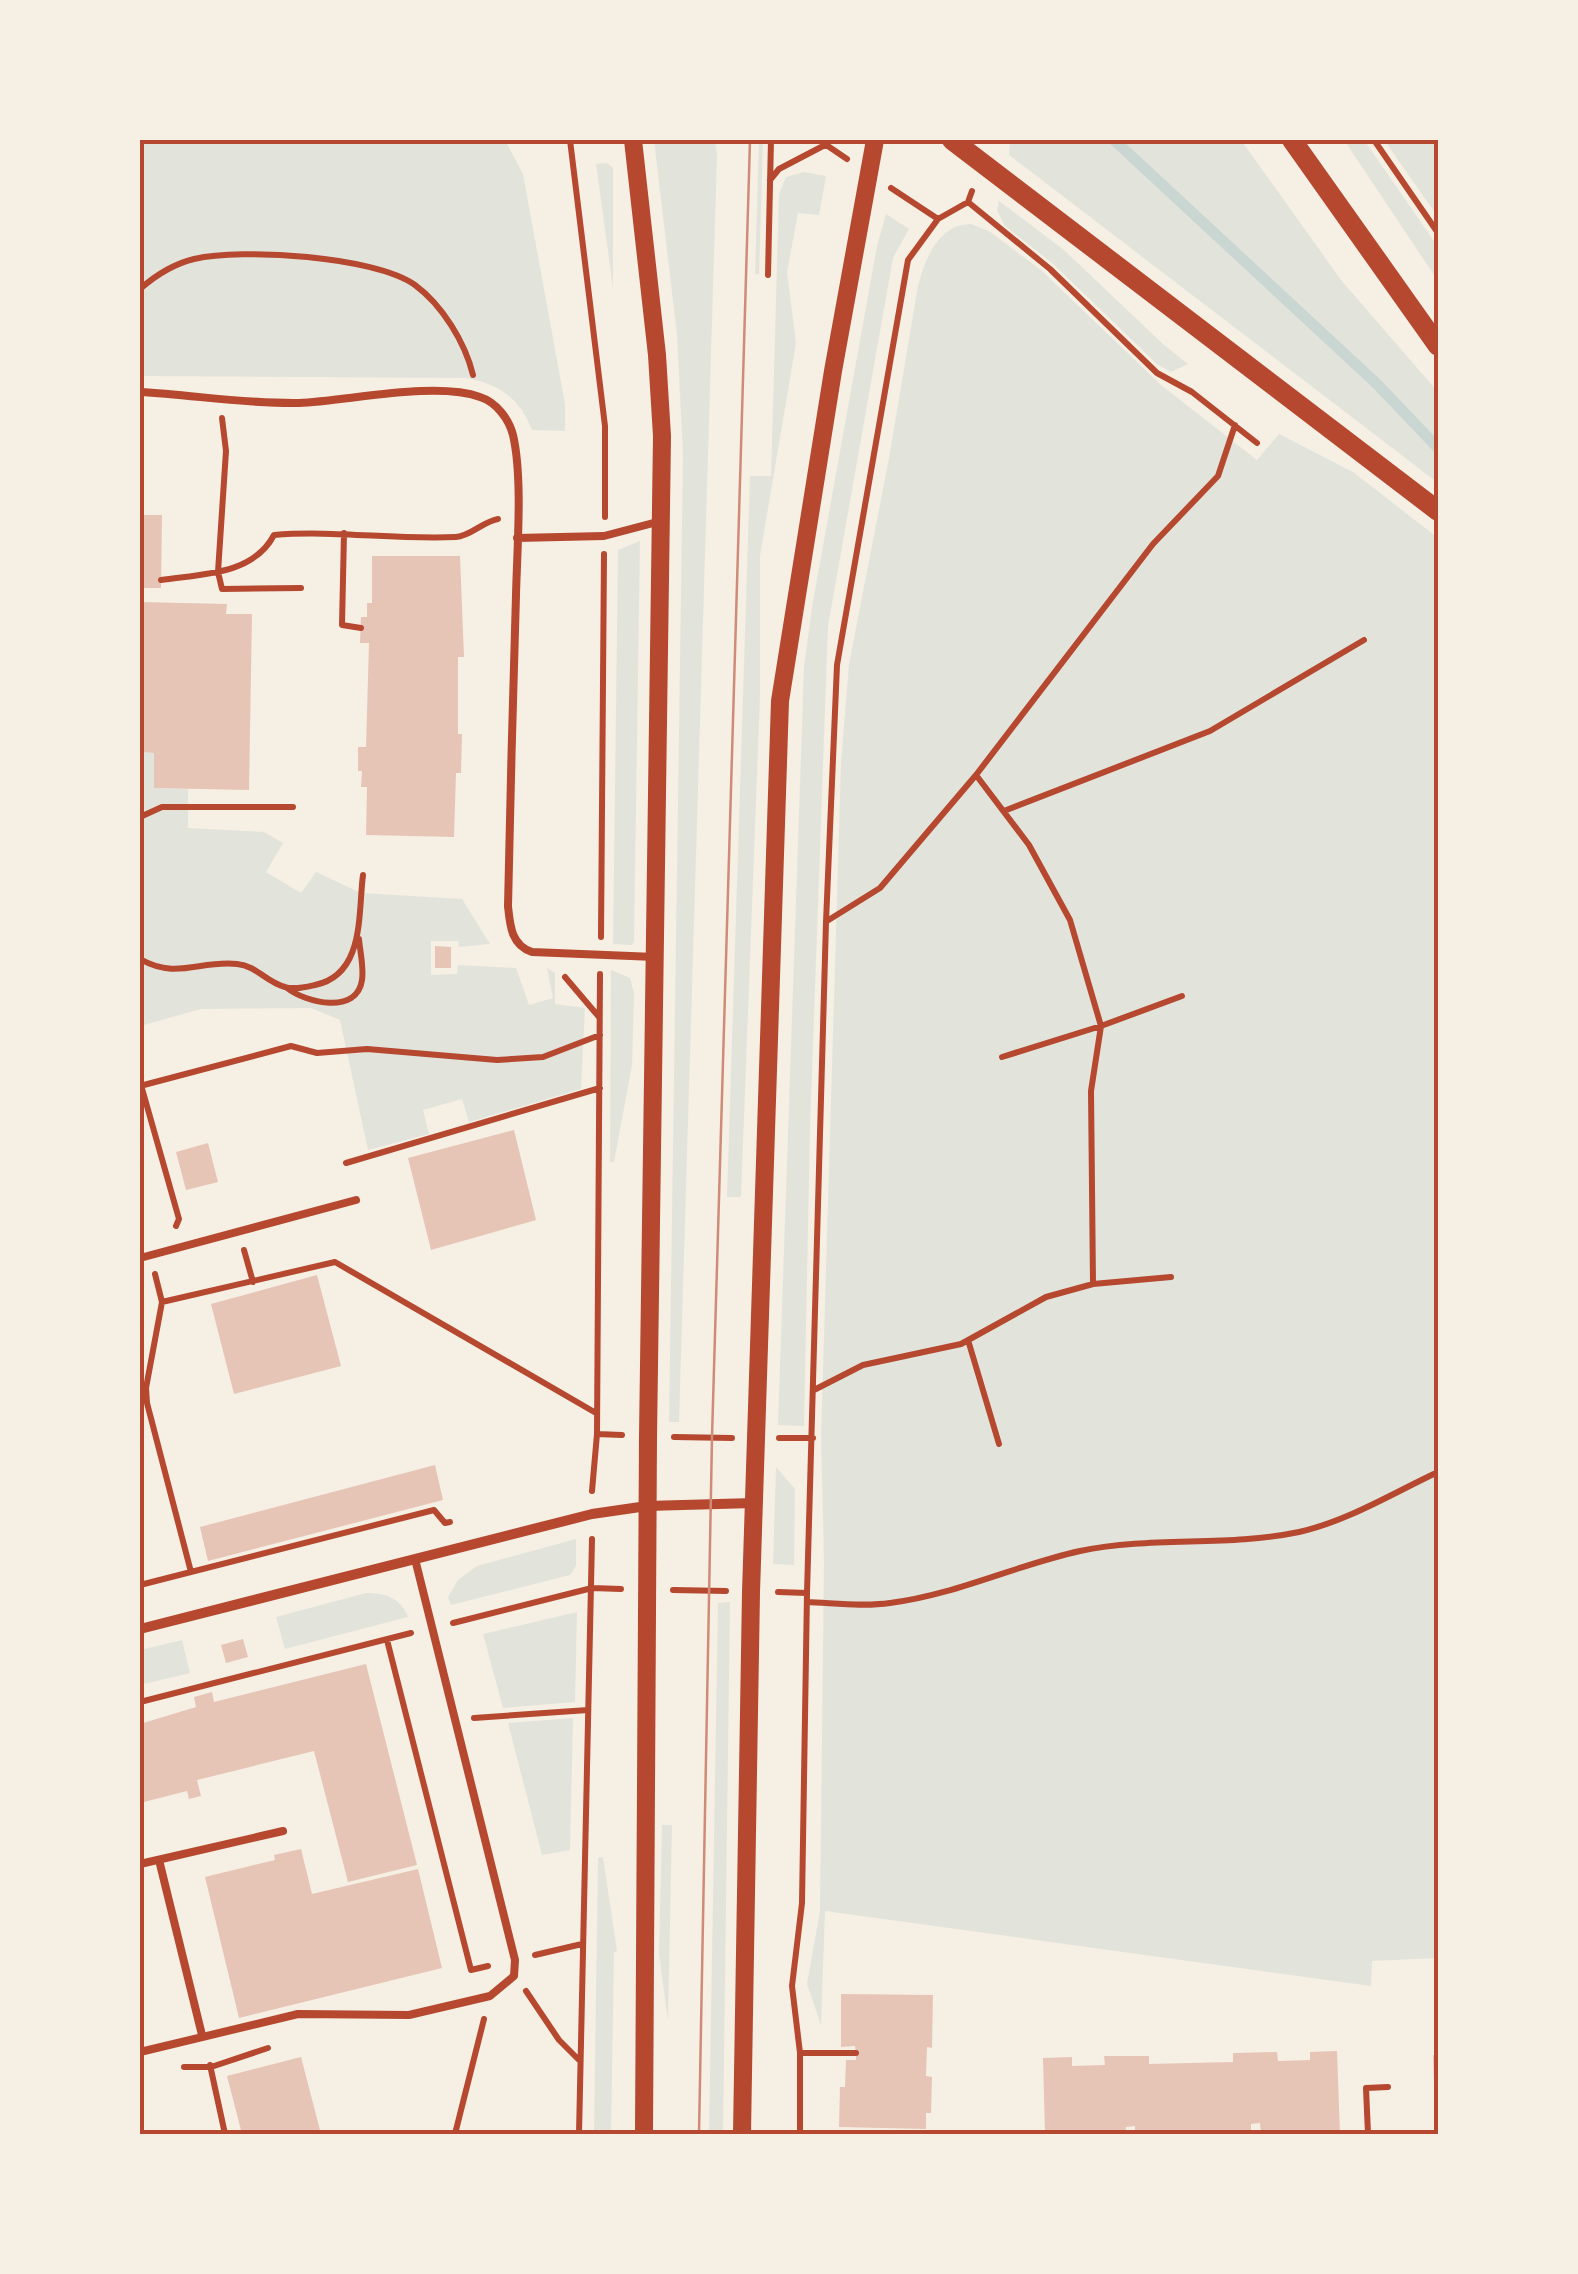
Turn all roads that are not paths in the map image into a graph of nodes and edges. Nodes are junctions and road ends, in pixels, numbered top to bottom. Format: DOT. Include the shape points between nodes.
graph roads {
  1 [pos="633,140"];
  2 [pos="875,140"];
  3 [pos="952,140"];
  4 [pos="1292,140"];
  5 [pos="1438,346"];
  6 [pos="140,392"];
  7 [pos="1438,511"];
  8 [pos="662,521"];
  9 [pos="518,538"];
  10 [pos="655,958"];
  11 [pos="356,1200"];
  12 [pos="140,1258"];
  13 [pos="754,1503"];
  14 [pos="647,1506"];
  15 [pos="415,1559"];
  16 [pos="140,1629"];
  17 [pos="283,1831"];
  18 [pos="160,1860"];
  19 [pos="140,1864"];
  20 [pos="202,2035"];
  21 [pos="140,2052"];
  22 [pos="644,2134"];
  23 [pos="742,2134"];
  1 -- 8 [label="street" via="657,355"];
  2 -- 13 [label="street" via="780,701"];
  3 -- 7 [label="main road"];
  4 -- 5 [label="main road"];
  6 -- 9 [label="lane" via="220,402 478,396 510,425"];
  8 -- 9 [label="lane" via="604,536"];
  8 -- 10 [label="street"];
  9 -- 10 [label="lane" via="512,932 523,949 540,953"];
  10 -- 14 [label="street"];
  11 -- 12 [label="lane"];
  13 -- 14 [label="street"];
  13 -- 23 [label="street"];
  14 -- 15 [label="street"];
  14 -- 22 [label="street"];
  15 -- 16 [label="street"];
  15 -- 20 [label="lane" via="514,1976 490,1996 409,2015 298,2014"];
  17 -- 18 [label="lane"];
  18 -- 19 [label="lane"];
  18 -- 20 [label="lane"];
  20 -- 21 [label="lane"];
}
